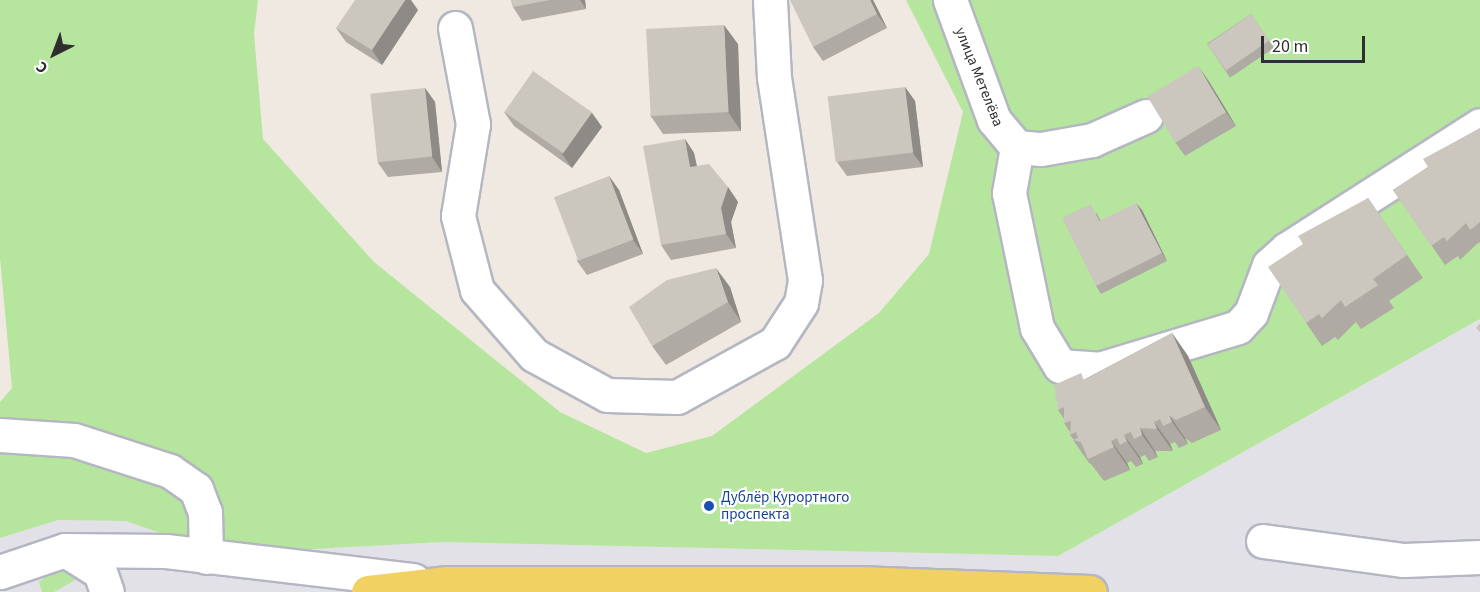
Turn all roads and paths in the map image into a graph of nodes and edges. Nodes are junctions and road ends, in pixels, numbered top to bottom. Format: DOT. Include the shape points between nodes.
graph roads {
  1 [pos="770,0"];
  2 [pos="950,0"];
  3 [pos="455,28"];
  4 [pos="1146,116"];
  5 [pos="1480,125"];
  6 [pos="1017,147"];
  7 [pos="0,435"];
  8 [pos="1263,541"];
  9 [pos="65,550"];
  10 [pos="1480,556"];
  11 [pos="206,557"];
  12 [pos="0,572"];
  13 [pos="447,583"];
  14 [pos="859,583"];
  15 [pos="107,592"];
  16 [pos="368,592"];
  17 [pos="895,592"];
  18 [pos="1090,592"];
  1 -- 3 [label="street" via="777,109 805,280 801,303 775,343 677,396 607,395 534,355 477,290 458,216 473,124"];
  2 -- 6 [label="street, улица Метелёва" via="994,120"];
  4 -- 6 [label="street" via="1092,140 1041,149"];
  5 -- 6 [label="street" via="1287,249 1269,265 1251,313 1238,327 1087,370 1060,366 1037,328 1010,193"];
  7 -- 11 [label="street" via="74,440 170,471 196,489 202,504"];
  8 -- 10 [label="street" via="1404,560"];
  9 -- 11 [label="street"];
  9 -- 12 [label="street"];
  9 -- 15 [label="street" via="100,572"];
  11 -- 13 [label="street"];
  13 -- 14 [label="main road"];
  13 -- 16 [label="main road"];
  14 -- 17 [label="main road"];
  14 -- 18 [label="main road"];
}
